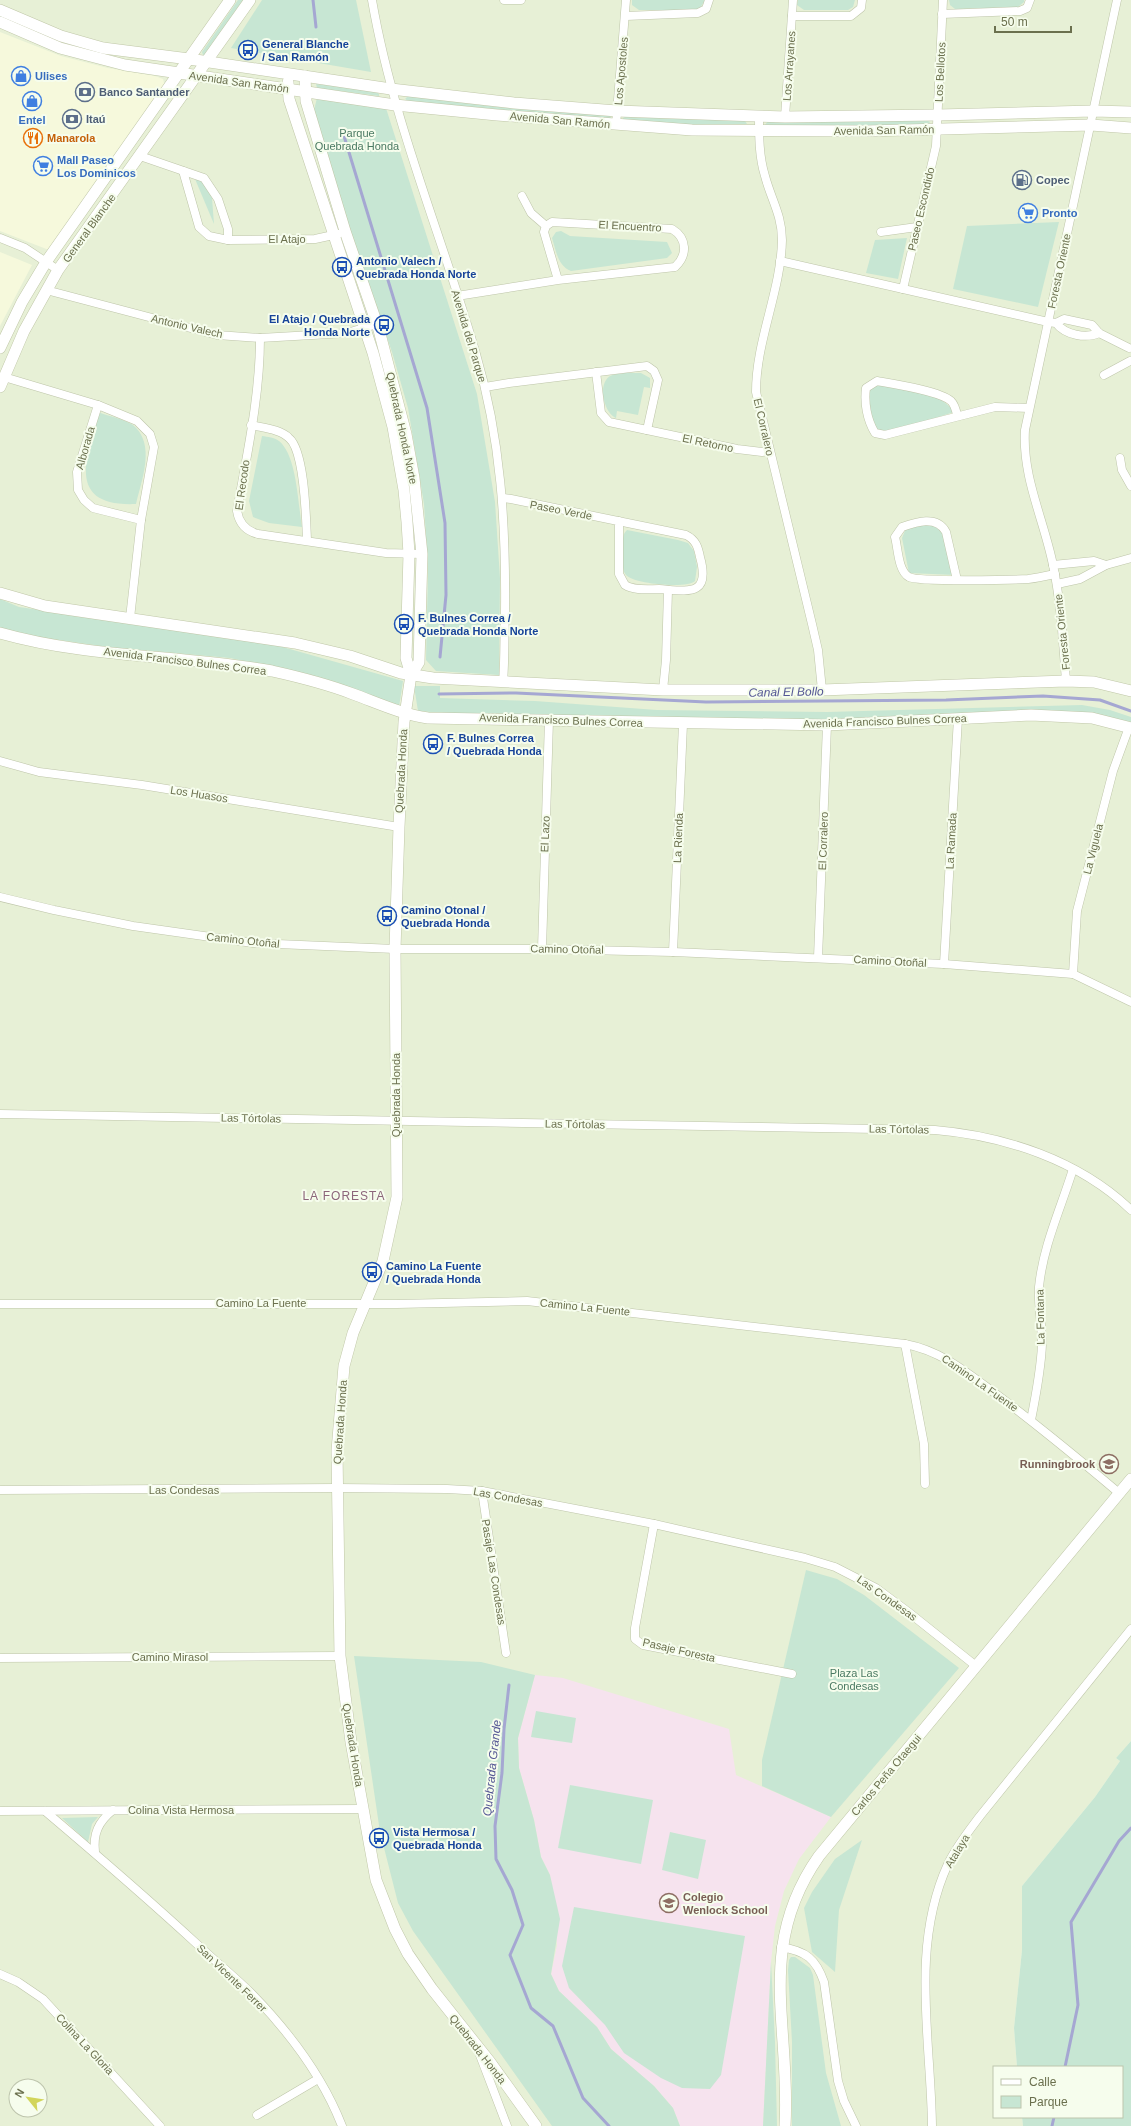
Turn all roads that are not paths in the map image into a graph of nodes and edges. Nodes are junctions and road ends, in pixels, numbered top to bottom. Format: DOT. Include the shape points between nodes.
graph roads {
  1 [pos="230,0"];
  2 [pos="250,0"];
  3 [pos="372,0"];
  4 [pos="504,0"];
  5 [pos="521,0"];
  6 [pos="626,0"];
  7 [pos="709,0"];
  8 [pos="793,0"];
  9 [pos="862,0"];
  10 [pos="943,0"];
  11 [pos="1030,0"];
  12 [pos="1117,0"];
  13 [pos="0,10"];
  14 [pos="942,14"];
  15 [pos="626,16"];
  16 [pos="792,16"];
  17 [pos="0,22"];
  18 [pos="189,59"];
  19 [pos="207,62"];
  20 [pos="179,73"];
  21 [pos="289,74"];
  22 [pos="197,76"];
  23 [pos="304,76"];
  24 [pos="287,89"];
  25 [pos="391,89"];
  26 [pos="304,91"];
  27 [pos="395,105"];
  28 [pos="618,111"];
  29 [pos="1093,111"];
  30 [pos="1131,112"];
  31 [pos="938,115"];
  32 [pos="759,116"];
  33 [pos="785,117"];
  34 [pos="616,125"];
  35 [pos="1091,125"];
  36 [pos="1131,128"];
  37 [pos="937,129"];
  38 [pos="759,132"];
  39 [pos="140,156"];
  40 [pos="183,171"];
  41 [pos="522,196"];
  42 [pos="546,226"];
  43 [pos="918,228"];
  44 [pos="345,231"];
  45 [pos="881,232"];
  46 [pos="333,236"];
  47 [pos="0,238"];
  48 [pos="228,240"];
  49 [pos="780,261"];
  50 [pos="46,262"];
  51 [pos="58,270"];
  52 [pos="558,280"];
  53 [pos="903,289"];
  54 [pos="46,290"];
  55 [pos="457,296"];
  56 [pos="1052,322"];
  57 [pos="377,324"];
  58 [pos="364,328"];
  59 [pos="1100,333"];
  60 [pos="260,338"];
  61 [pos="1130,347"];
  62 [pos="0,348"];
  63 [pos="1131,362"];
  64 [pos="596,372"];
  65 [pos="1104,375"];
  66 [pos="2,382"];
  67 [pos="485,387"];
  68 [pos="98,405"];
  69 [pos="1029,408"];
  70 [pos="957,415"];
  71 [pos="252,425"];
  72 [pos="647,430"];
  73 [pos="770,451"];
  74 [pos="1120,458"];
  75 [pos="1131,486"];
  76 [pos="503,498"];
  77 [pos="141,520"];
  78 [pos="619,521"];
  79 [pos="307,540"];
  80 [pos="409,554"];
  81 [pos="422,554"];
  82 [pos="1131,558"];
  83 [pos="1053,565"];
  84 [pos="1106,565"];
  85 [pos="1055,574"];
  86 [pos="957,580"];
  87 [pos="1057,584"];
  88 [pos="668,590"];
  89 [pos="0,593"];
  90 [pos="130,618"];
  91 [pos="0,633"];
  92 [pos="411,675"];
  93 [pos="1066,681"];
  94 [pos="503,682"];
  95 [pos="663,690"];
  96 [pos="822,690"];
  97 [pos="1131,691"];
  98 [pos="405,714"];
  99 [pos="958,718"];
  100 [pos="549,720"];
  101 [pos="682,724"];
  102 [pos="827,725"];
  103 [pos="1130,728"];
  104 [pos="0,761"];
  105 [pos="398,827"];
  106 [pos="0,897"];
  107 [pos="395,949"];
  108 [pos="542,949"];
  109 [pos="673,952"];
  110 [pos="818,958"];
  111 [pos="944,964"];
  112 [pos="1073,974"];
  113 [pos="1131,1002"];
  114 [pos="0,1114"];
  115 [pos="397,1121"];
  116 [pos="1073,1170"];
  117 [pos="1131,1210"];
  118 [pos="367,1303"];
  119 [pos="0,1304"];
  120 [pos="906,1344"];
  121 [pos="1031,1420"];
  122 [pos="1131,1479"];
  123 [pos="925,1484"];
  124 [pos="337,1488"];
  125 [pos="0,1490"];
  126 [pos="482,1491"];
  127 [pos="1119,1493"];
  128 [pos="654,1524"];
  129 [pos="1131,1629"];
  130 [pos="506,1653"];
  131 [pos="340,1656"];
  132 [pos="0,1658"];
  133 [pos="976,1666"];
  134 [pos="792,1674"];
  135 [pos="363,1809"];
  136 [pos="112,1810"];
  137 [pos="0,1811"];
  138 [pos="45,1811"];
  139 [pos="95,1852"];
  140 [pos="781,1947"];
  141 [pos="0,1974"];
  142 [pos="477,2047"];
  143 [pos="318,2079"];
  144 [pos="257,2114"];
  145 [pos="160,2126"];
  146 [pos="342,2126"];
  147 [pos="507,2126"];
  148 [pos="536,2126"];
  149 [pos="785,2126"];
  150 [pos="856,2126"];
  151 [pos="932,2126"];
  1 -- 18 [label="street, General Blanche"];
  2 -- 19 [label="street, General Blanche"];
  3 -- 25 [label="street, Avenida del Parque"];
  4 -- 5 [label="street"];
  6 -- 15 [label="street, Los Apostoles"];
  7 -- 15 [label="street" via="706,9 698,13"];
  8 -- 16 [label="street, Los Arrayanes"];
  9 -- 16 [label="street, Los Arrayanes" via="861,8 851,16"];
  10 -- 14 [label="street, Los Bellotos"];
  11 -- 14 [label="street" via="1028,7 1022,11"];
  12 -- 29 [label="street, Foresta Oriente"];
  13 -- 18 [label="street, Avenida San Ramón" via="82,43"];
  14 -- 31 [label="street, Los Bellotos"];
  15 -- 28 [label="street, Los Apostoles"];
  16 -- 33 [label="street, Los Arrayanes"];
  17 -- 20 [label="street, Avenida San Ramón" via="39,40 82,55"];
  18 -- 19 [label="street, Avenida San Ramón"];
  18 -- 20 [label="street, General Blanche"];
  19 -- 21 [label="street, Avenida San Ramón"];
  19 -- 22 [label="street, General Blanche"];
  20 -- 22 [label="street, Avenida San Ramón"];
  20 -- 50 [label="street, General Blanche"];
  21 -- 23 [label="street, Avenida San Ramón"];
  21 -- 24 [label="street, Quebrada Honda Norte"];
  22 -- 24 [label="street, Avenida San Ramón"];
  22 -- 39 [label="street, General Blanche"];
  23 -- 25 [label="street, Avenida San Ramón"];
  23 -- 26 [label="street, Quebrada Honda Norte"];
  24 -- 26 [label="street, Avenida San Ramón"];
  24 -- 46 [label="street, Quebrada Honda Norte"];
  25 -- 27 [label="street, Avenida del Parque"];
  25 -- 28 [label="street, Avenida San Ramón" via="514,103"];
  26 -- 27 [label="street, Avenida San Ramón"];
  26 -- 44 [label="street, Quebrada Honda Norte"];
  27 -- 34 [label="street, Avenida San Ramón"];
  27 -- 55 [label="street, Avenida del Parque"];
  28 -- 32 [label="street, Avenida San Ramón"];
  28 -- 34 [label="street, Los Apostoles"];
  29 -- 30 [label="street, Avenida San Ramón"];
  29 -- 31 [label="street, Avenida San Ramón"];
  29 -- 35 [label="street, Foresta Oriente"];
  31 -- 33 [label="street, Avenida San Ramón"];
  31 -- 37 [label="street, Los Bellotos"];
  32 -- 33 [label="street, Avenida San Ramón"];
  32 -- 38 [label="street, El Corralero"];
  34 -- 38 [label="street, Avenida San Ramón"];
  35 -- 36 [label="street, Avenida San Ramón"];
  35 -- 37 [label="street, Avenida San Ramón"];
  35 -- 56 [label="street, Foresta Oriente"];
  37 -- 38 [label="street, Avenida San Ramón"];
  37 -- 43 [label="street, Paseo Escondido" via="936,146"];
  38 -- 49 [label="street, El Corralero" via="765,177 776,204 781,226"];
  39 -- 40 [label="street"];
  39 -- 51 [label="street, General Blanche"];
  40 -- 48 [label="street" via="204,178 211,186 228,229"];
  40 -- 48 [label="street, El Atajo" via="199,227 209,236"];
  41 -- 42 [label="street" via="531,213"];
  42 -- 52 [label="street" via="544,232"];
  42 -- 52 [label="street, El Encuentro" via="556,222 672,229 680,236 684,246 683,255 675,267"];
  43 -- 45 [label="street"];
  43 -- 53 [label="street, Paseo Escondido"];
  44 -- 46 [label="street, El Atajo"];
  44 -- 57 [label="street, Quebrada Honda Norte"];
  46 -- 48 [label="street, El Atajo" via="315,239"];
  46 -- 58 [label="street, Quebrada Honda Norte"];
  47 -- 50 [label="street" via="25,248"];
  49 -- 53 [label="street"];
  49 -- 73 [label="street, El Corralero" via="756,378 758,408"];
  50 -- 51 [label="street"];
  50 -- 62 [label="street, General Blanche" via="22,302"];
  51 -- 54 [label="street, General Blanche"];
  52 -- 55 [label="street, El Encuentro"];
  53 -- 56 [label="street"];
  54 -- 60 [label="street, Antonio Valech" via="217,335"];
  54 -- 66 [label="street, General Blanche" via="24,331"];
  55 -- 67 [label="street, Avenida del Parque"];
  56 -- 59 [label="street" via="1064,319 1080,322 1092,325"];
  56 -- 59 [label="street" via="1061,330 1090,337"];
  56 -- 69 [label="street, Foresta Oriente"];
  57 -- 58 [label="street, Antonio Valech"];
  57 -- 81 [label="street, Quebrada Honda Norte" via="406,434 414,478"];
  58 -- 60 [label="street, Antonio Valech" via="347,333"];
  58 -- 80 [label="street, Quebrada Honda Norte" via="381,377 396,443 404,490"];
  59 -- 61 [label="street"];
  60 -- 71 [label="street, El Recodo"];
  61 -- 63 [label="street"];
  63 -- 65 [label="street"];
  64 -- 67 [label="street"];
  64 -- 72 [label="street, El Retorno" via="601,410 605,419 611,423"];
  64 -- 72 [label="street" via="644,366 654,370 658,383"];
  66 -- 68 [label="street"];
  67 -- 76 [label="street, Avenida del Parque"];
  68 -- 77 [label="street" via="137,421 146,428 153,440 154,447"];
  68 -- 77 [label="street, Alborada" via="78,472 78,490 93,508"];
  69 -- 70 [label="street" via="995,407"];
  69 -- 83 [label="street, Foresta Oriente" via="1024,442 1027,468"];
  70 -- 70 [label="street" via="885,435 875,433 870,425 866,388 878,381 920,389 950,400 955,405"];
  71 -- 79 [label="street" via="281,432 290,438 295,446 305,495"];
  71 -- 79 [label="street, El Recodo" via="237,511 240,522 253,533"];
  72 -- 73 [label="street, El Retorno" via="737,449"];
  73 -- 96 [label="street, El Corralero" via="818,650"];
  74 -- 75 [label="street" via="1122,470"];
  76 -- 78 [label="street, Paseo Verde"];
  76 -- 94 [label="street, Avenida del Parque" via="506,551"];
  77 -- 90 [label="street"];
  78 -- 88 [label="street, Paseo Verde" via="619,574 622,582 630,588"];
  78 -- 88 [label="street, Paseo Verde" via="680,532 695,542 704,572 702,582 691,590"];
  79 -- 80 [label="street, El Recodo" via="386,554"];
  80 -- 81 [label="street, El Recodo"];
  80 -- 92 [label="street, Quebrada Honda Norte" via="406,658"];
  81 -- 92 [label="street, Quebrada Honda Norte" via="418,662"];
  82 -- 84 [label="street, Foresta Oriente"];
  83 -- 84 [label="street, Foresta Oriente" via="1094,561"];
  83 -- 85 [label="street, Foresta Oriente"];
  84 -- 87 [label="street, Foresta Oriente" via="1080,579"];
  85 -- 86 [label="street" via="1026,579"];
  85 -- 87 [label="street, Foresta Oriente"];
  86 -- 86 [label="street" via="946,532 942,525 932,520 902,527 896,537 903,572 908,577 916,580"];
  87 -- 93 [label="street, Foresta Oriente"];
  88 -- 95 [label="street"];
  89 -- 90 [label="street" via="45,606"];
  90 -- 92 [label="street" via="295,643 350,656"];
  91 -- 98 [label="street, Avenida Francisco Bulnes Correa" via="76,648 274,672 337,689"];
  92 -- 94 [label="street"];
  92 -- 98 [label="street, Quebrada Honda"];
  93 -- 96 [label="street"];
  93 -- 97 [label="street" via="1094,682"];
  94 -- 95 [label="street"];
  95 -- 96 [label="street"];
  98 -- 100 [label="street, Avenida Francisco Bulnes Correa" via="428,718"];
  98 -- 105 [label="street, Quebrada Honda"];
  99 -- 102 [label="street, Avenida Francisco Bulnes Correa"];
  99 -- 103 [label="street, Avenida Francisco Bulnes Correa" via="1074,716"];
  99 -- 111 [label="street, La Ramada"];
  100 -- 101 [label="street, Avenida Francisco Bulnes Correa"];
  100 -- 108 [label="street, El Lazo"];
  101 -- 102 [label="street, Avenida Francisco Bulnes Correa"];
  101 -- 109 [label="street, La Rienda"];
  102 -- 110 [label="street, El Corralero"];
  103 -- 112 [label="street, La Viguela" via="1113,771 1078,911"];
  104 -- 105 [label="street, Los Huasos" via="39,772 142,785"];
  105 -- 107 [label="street, Quebrada Honda"];
  106 -- 107 [label="street, Camino Otoñal" via="94,918 253,943"];
  107 -- 108 [label="street, Camino Otoñal"];
  107 -- 115 [label="street, Quebrada Honda"];
  108 -- 109 [label="street, Camino Otoñal"];
  109 -- 110 [label="street, Camino Otoñal"];
  110 -- 111 [label="street, Camino Otoñal"];
  111 -- 112 [label="street, Camino Otoñal"];
  112 -- 113 [label="street, Camino Otoñal"];
  114 -- 115 [label="street, Las Tórtolas"];
  115 -- 116 [label="street, Las Tórtolas" via="935,1130 966,1133 1001,1141 1038,1153"];
  115 -- 118 [label="street, Quebrada Honda" via="397,1197 394,1219 383,1261"];
  116 -- 117 [label="street, Las Tórtolas" via="1110,1192"];
  116 -- 121 [label="street, La Fontana" via="1041,1274 1039,1302 1042,1346"];
  118 -- 119 [label="street, Camino La Fuente"];
  118 -- 120 [label="street, Camino La Fuente" via="527,1301"];
  118 -- 124 [label="street, Quebrada Honda" via="353,1333 344,1366 337,1451"];
  120 -- 121 [label="street, Camino La Fuente" via="924,1348 947,1359"];
  120 -- 123 [label="street" via="924,1444"];
  121 -- 127 [label="street, Camino La Fuente"];
  122 -- 127 [label="street, Carlos Peña Otaegui"];
  124 -- 125 [label="street, Las Condesas"];
  124 -- 126 [label="street, Las Condesas"];
  124 -- 131 [label="street, Quebrada Honda"];
  126 -- 128 [label="street, Las Condesas"];
  126 -- 130 [label="street, Pasaje Las Condesas"];
  127 -- 133 [label="street, Carlos Peña Otaegui"];
  128 -- 133 [label="street, Las Condesas" via="835,1567 876,1588"];
  128 -- 134 [label="street, Pasaje Foresta" via="635,1639 644,1644"];
  129 -- 151 [label="street, Atalaya" via="980,1816 957,1847 948,1865 934,1901 928,1925 926,1952"];
  131 -- 132 [label="street, Camino Mirasol"];
  131 -- 135 [label="street, Quebrada Honda"];
  133 -- 140 [label="street, Carlos Peña Otaegui" via="810,1869 789,1912"];
  135 -- 136 [label="street, Colina Vista Hermosa"];
  135 -- 142 [label="street, Quebrada Honda" via="376,1880 394,1929 432,1989"];
  136 -- 138 [label="street, Colina Vista Hermosa"];
  136 -- 139 [label="street" via="96,1830"];
  137 -- 138 [label="street, Colina Vista Hermosa"];
  138 -- 139 [label="street, San Vicente Ferrer"];
  139 -- 143 [label="street, San Vicente Ferrer" via="252,1994 291,2039"];
  140 -- 149 [label="street, Carlos Peña Otaegui"];
  140 -- 150 [label="street" via="804,1954 819,1968 824,1982 838,2081"];
  141 -- 145 [label="street, Colina La Gloria" via="18,1982 43,1999"];
  142 -- 147 [label="street"];
  142 -- 148 [label="street, Quebrada Honda"];
  143 -- 144 [label="street"];
  143 -- 146 [label="street, San Vicente Ferrer"];
}
